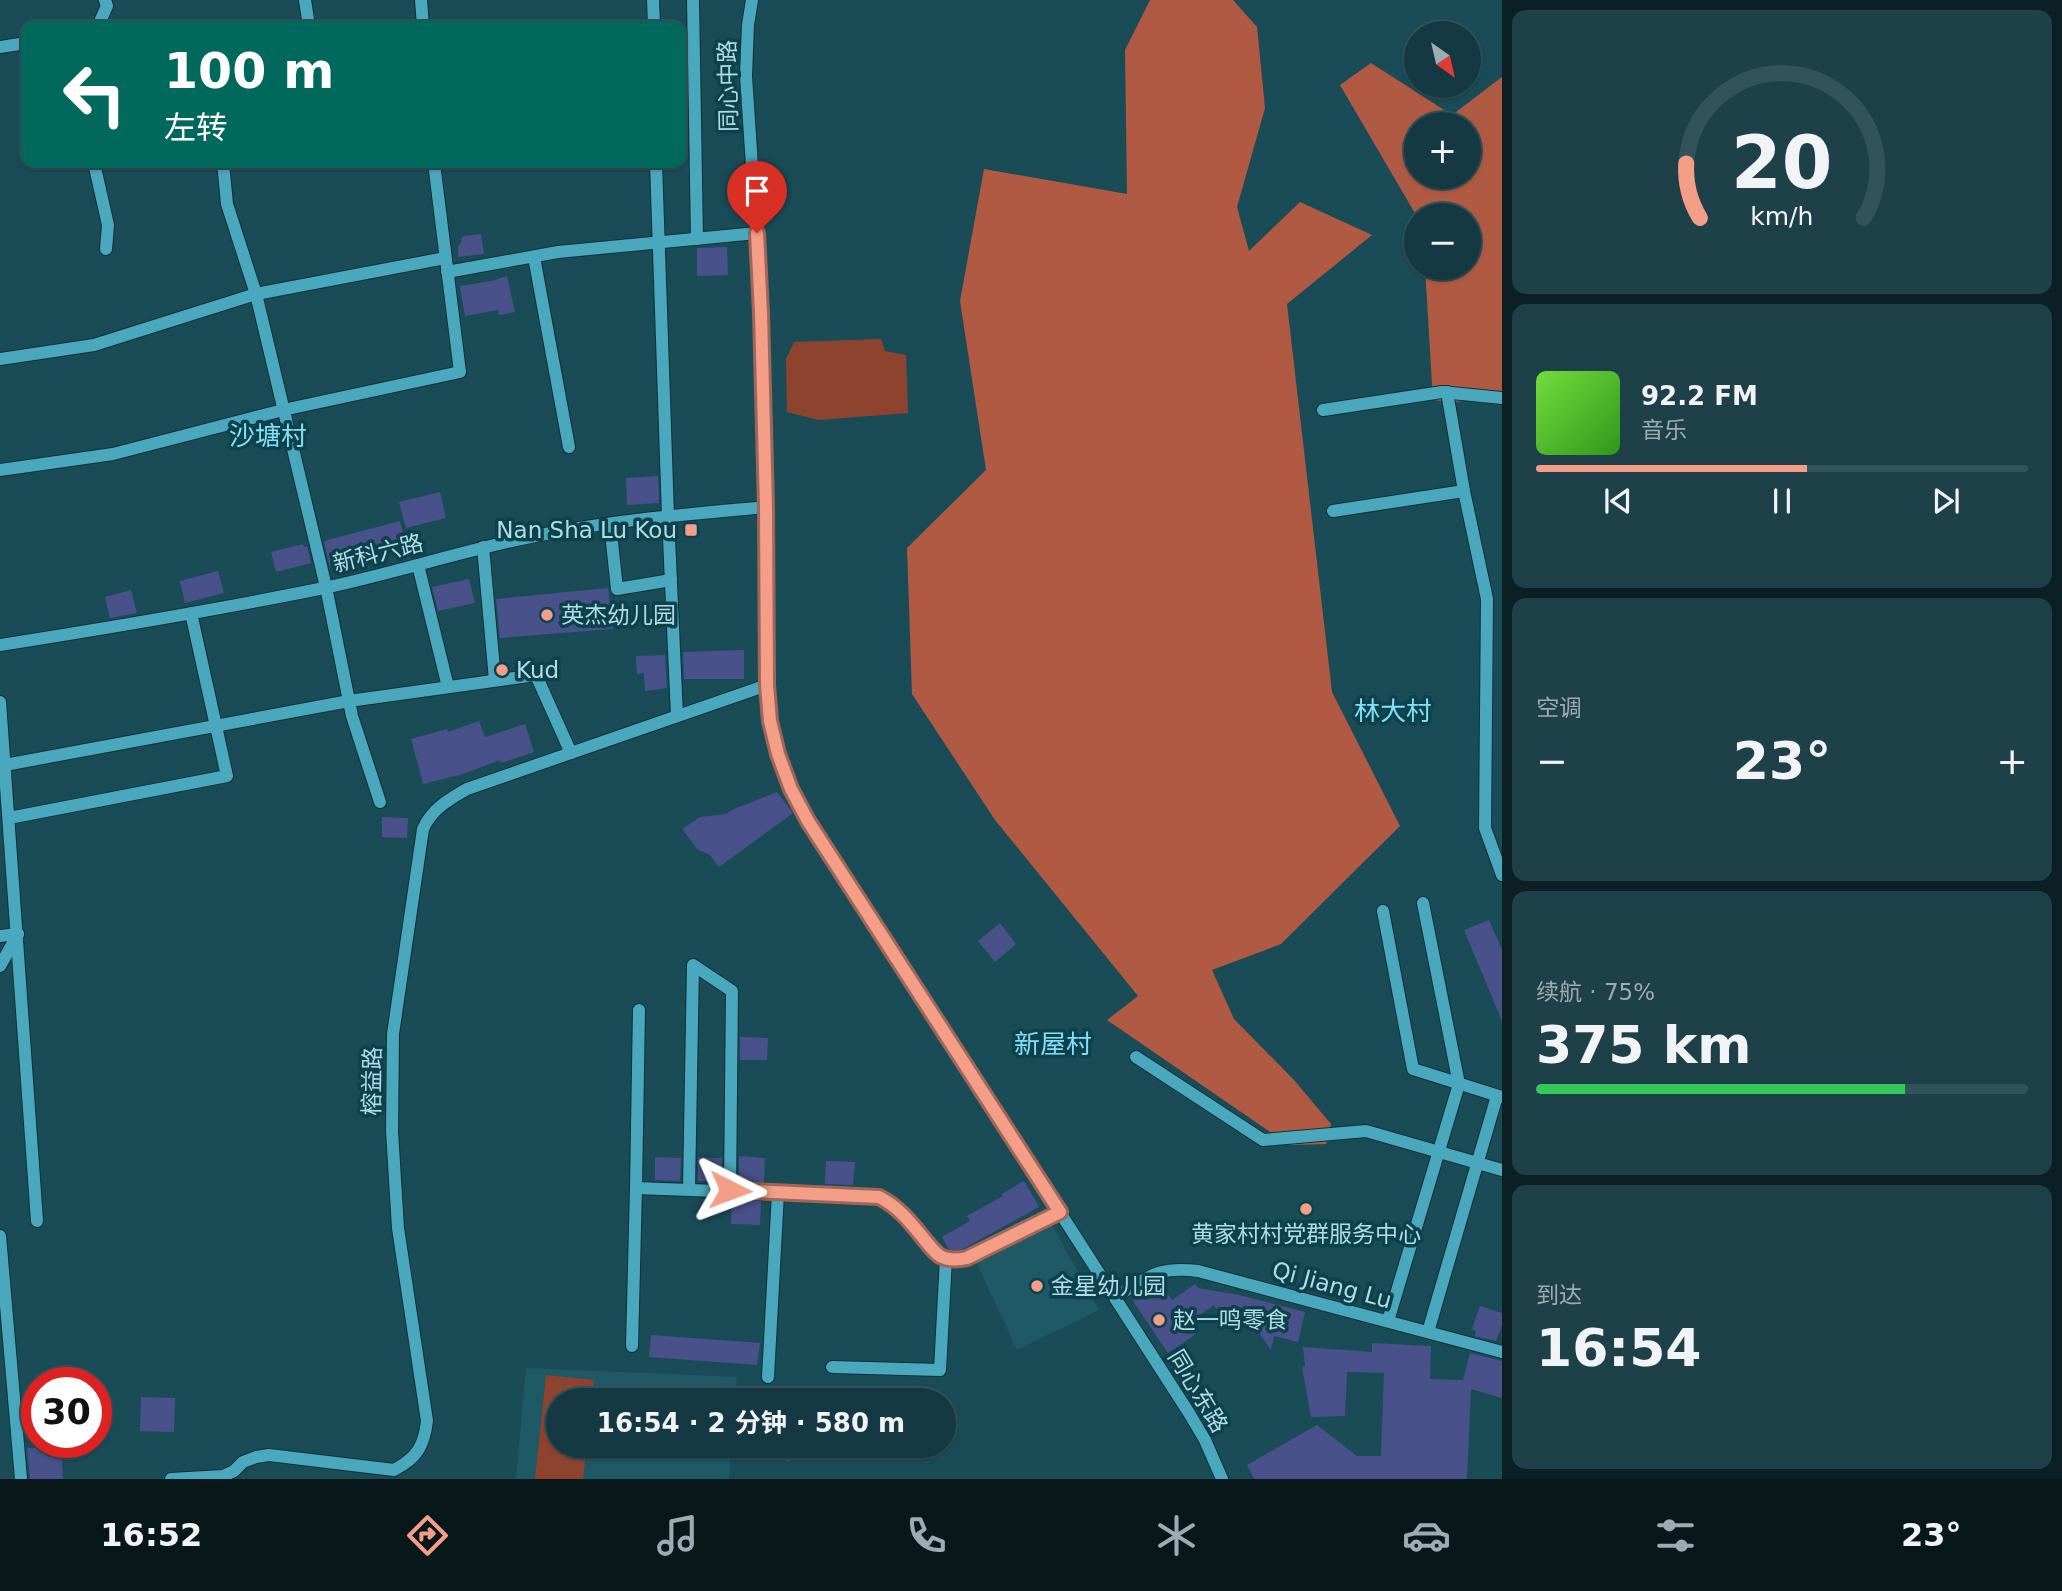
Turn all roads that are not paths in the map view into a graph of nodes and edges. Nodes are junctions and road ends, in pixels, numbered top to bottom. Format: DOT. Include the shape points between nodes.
graph roads {
  1 [pos="105,0"];
  2 [pos="305,0"];
  3 [pos="421,0"];
  4 [pos="653,0"];
  5 [pos="693,0"];
  6 [pos="752,0"];
  7 [pos="100,21"];
  8 [pos="308,21"];
  9 [pos="423,21"];
  10 [pos="654,21"];
  11 [pos="21,44"];
  12 [pos="0,47"];
  13 [pos="95,168"];
  14 [pos="223,168"];
  15 [pos="435,168"];
  16 [pos="656,168"];
  17 [pos="757,233"];
  18 [pos="697,239"];
  19 [pos="658,243"];
  20 [pos="106,249"];
  21 [pos="534,257"];
  22 [pos="445,258"];
  23 [pos="447,272"];
  24 [pos="256,294"];
  25 [pos="0,359"];
  26 [pos="1447,392"];
  27 [pos="1502,398"];
  28 [pos="284,410"];
  29 [pos="1323,410"];
  30 [pos="569,447"];
  31 [pos="0,470"];
  32 [pos="1464,491"];
  33 [pos="766,507"];
  34 [pos="1332,511"];
  35 [pos="668,516"];
  36 [pos="610,524"];
  37 [pos="483,547"];
  38 [pos="418,565"];
  39 [pos="671,580"];
  40 [pos="326,587"];
  41 [pos="191,613"];
  42 [pos="0,645"];
  43 [pos="495,680"];
  44 [pos="767,685"];
  45 [pos="448,687"];
  46 [pos="349,701"];
  47 [pos="0,702"];
  48 [pos="677,716"];
  49 [pos="216,726"];
  50 [pos="570,753"];
  51 [pos="5,765"];
  52 [pos="380,802"];
  53 [pos="9,818"];
  54 [pos="1502,875"];
  55 [pos="1423,903"];
  56 [pos="1383,911"];
  57 [pos="18,934"];
  58 [pos="0,936"];
  59 [pos="0,966"];
  60 [pos="639,1010"];
  61 [pos="1136,1057"];
  62 [pos="1459,1084"];
  63 [pos="1500,1097"];
  64 [pos="1438,1152"];
  65 [pos="1478,1163"];
  66 [pos="1502,1170"];
  67 [pos="636,1188"];
  68 [pos="689,1189"];
  69 [pos="730,1190"];
  70 [pos="778,1193"];
  71 [pos="1060,1212"];
  72 [pos="37,1221"];
  73 [pos="0,1236"];
  74 [pos="946,1258"];
  75 [pos="1115,1297"];
  76 [pos="1388,1321"];
  77 [pos="1428,1332"];
  78 [pos="632,1346"];
  79 [pos="1502,1352"];
  80 [pos="832,1367"];
  81 [pos="768,1377"];
  82 [pos="391,1474"];
  83 [pos="21,1479"];
  84 [pos="172,1479"];
  85 [pos="1222,1479"];
  1 -- 7 [label="street"];
  2 -- 8 [label="street"];
  3 -- 9 [label="street"];
  4 -- 10 [label="street"];
  5 -- 18 [label="street"];
  6 -- 17 [label="street, 同心中路" via="746,76"];
  11 -- 12 [label="street"];
  13 -- 20 [label="street" via="108,225"];
  14 -- 24 [label="street" via="227,204"];
  15 -- 22 [label="street"];
  16 -- 19 [label="street"];
  17 -- 18 [label="street"];
  17 -- 33 [label="street, 同心中路"];
  18 -- 19 [label="street"];
  19 -- 21 [label="street"];
  19 -- 35 [label="street"];
  21 -- 23 [label="street"];
  21 -- 30 [label="street"];
  22 -- 23 [label="street"];
  22 -- 24 [label="street"];
  23 -- 28 [label="street" via="460,372"];
  24 -- 25 [label="street" via="94,345"];
  24 -- 28 [label="street"];
  26 -- 27 [label="street"];
  26 -- 29 [label="street"];
  26 -- 32 [label="street"];
  28 -- 31 [label="street" via="113,454"];
  28 -- 40 [label="street"];
  32 -- 34 [label="street"];
  32 -- 54 [label="street" via="1487,599 1485,828"];
  33 -- 35 [label="street, 新科六路"];
  33 -- 44 [label="street, 同心东路"];
  35 -- 36 [label="street, 新科六路"];
  35 -- 39 [label="street"];
  36 -- 37 [label="street, 新科六路"];
  36 -- 39 [label="street" via="617,589"];
  37 -- 38 [label="street, 新科六路"];
  37 -- 43 [label="street"];
  38 -- 40 [label="street, 新科六路"];
  38 -- 45 [label="street"];
  39 -- 48 [label="street"];
  40 -- 41 [label="street, 新科六路"];
  40 -- 46 [label="street"];
  41 -- 42 [label="street, 新科六路"];
  41 -- 49 [label="street"];
  43 -- 45 [label="street"];
  43 -- 50 [label="street" via="536,675"];
  44 -- 48 [label="street, 榕益路"];
  44 -- 71 [label="street, 同心东路" via="778,754 802,810"];
  45 -- 46 [label="street"];
  46 -- 49 [label="street"];
  46 -- 52 [label="street"];
  47 -- 51 [label="street"];
  48 -- 50 [label="street, 榕益路"];
  49 -- 51 [label="street"];
  49 -- 53 [label="street" via="227,776"];
  50 -- 82 [label="street, 榕益路" via="467,789 444,801 423,829 393,1034 392,1130 398,1228 427,1421 418,1451"];
  51 -- 53 [label="street"];
  53 -- 57 [label="street"];
  55 -- 62 [label="street"];
  56 -- 62 [label="street" via="1413,1069"];
  57 -- 58 [label="street"];
  57 -- 59 [label="street"];
  57 -- 72 [label="street"];
  60 -- 67 [label="street"];
  61 -- 64 [label="street" via="1263,1140 1366,1131"];
  62 -- 63 [label="street"];
  62 -- 64 [label="street"];
  63 -- 65 [label="street"];
  64 -- 65 [label="street"];
  64 -- 76 [label="street"];
  65 -- 66 [label="street"];
  65 -- 77 [label="street"];
  67 -- 68 [label="street"];
  67 -- 78 [label="street"];
  68 -- 69 [label="street"];
  68 -- 69 [label="street" via="693,965 732,991"];
  69 -- 70 [label="street"];
  70 -- 74 [label="street" via="879,1197 899,1210"];
  70 -- 81 [label="street"];
  71 -- 74 [label="street" via="967,1258"];
  71 -- 75 [label="street, 同心东路"];
  73 -- 83 [label="street"];
  74 -- 80 [label="street" via="940,1370"];
  75 -- 76 [label="street, Qi Jiang Lu" via="1157,1273 1177,1269"];
  75 -- 85 [label="street, 同心东路" via="1205,1440"];
  76 -- 77 [label="street, Qi Jiang Lu"];
  77 -- 79 [label="street, Qi Jiang Lu"];
  82 -- 84 [label="street, 榕益路" via="269,1455 243,1462 223,1476"];
}
